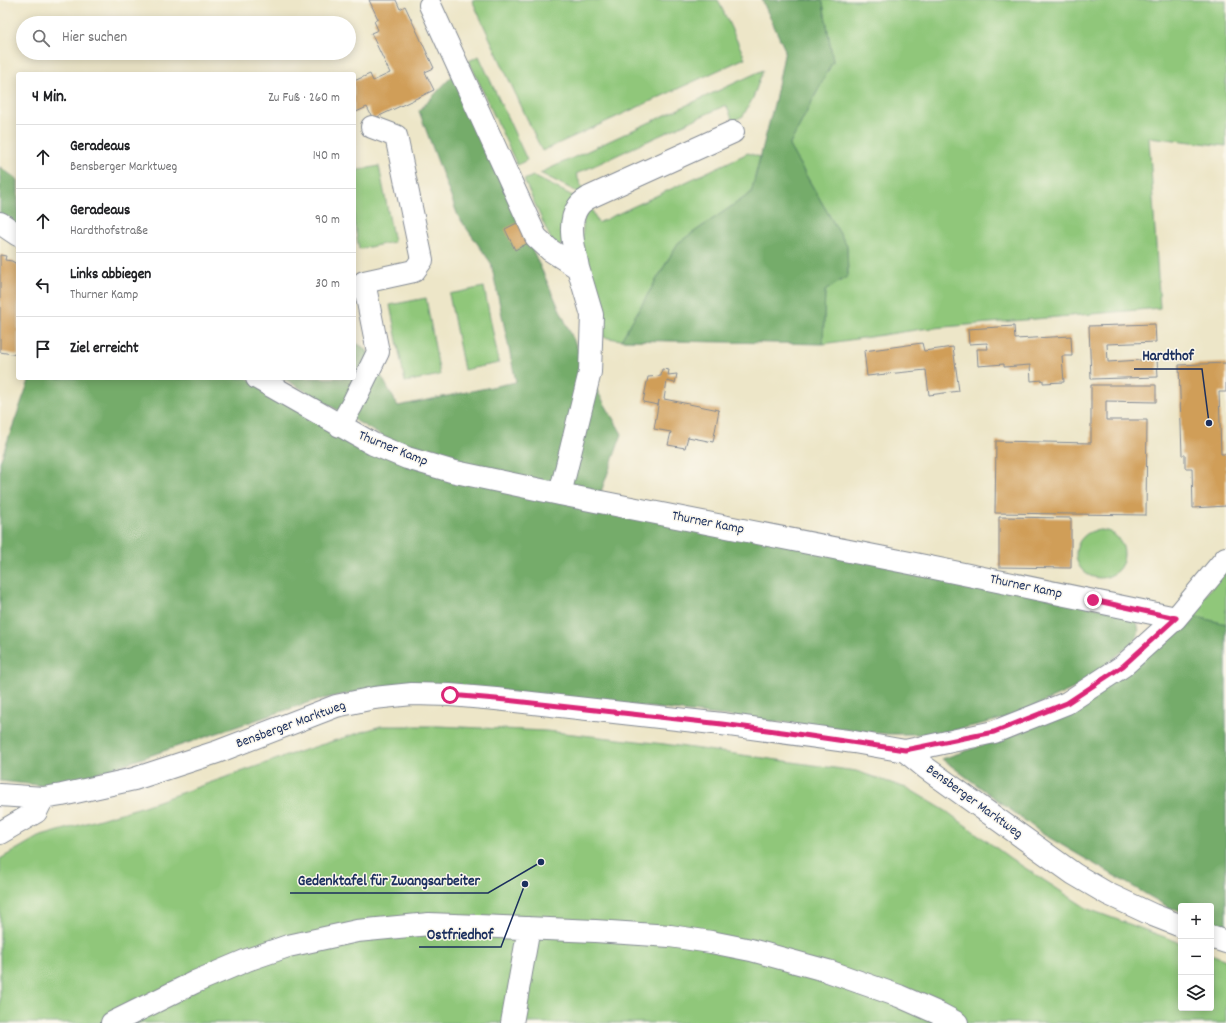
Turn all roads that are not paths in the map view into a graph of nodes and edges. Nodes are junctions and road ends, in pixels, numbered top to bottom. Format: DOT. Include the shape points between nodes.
graph roads {
  1 [pos="430,5"];
  2 [pos="372,127"];
  3 [pos="733,132"];
  4 [pos="0,223"];
  5 [pos="16,234"];
  6 [pos="578,268"];
  7 [pos="260,380"];
  8 [pos="340,426"];
  9 [pos="560,494"];
  10 [pos="1226,558"];
  11 [pos="1176,618"];
  12 [pos="905,750"];
  13 [pos="0,795"];
  14 [pos="43,798"];
  15 [pos="0,833"];
  16 [pos="1178,925"];
  17 [pos="529,928"];
  18 [pos="1214,937"];
  19 [pos="1226,942"];
  20 [pos="112,1023"];
  21 [pos="512,1023"];
  22 [pos="957,1023"];
  1 -- 6 [label="street" via="536,237 550,250"];
  2 -- 8 [label="street" via="396,136 422,260 414,270 364,282 378,352"];
  3 -- 6 [label="street" via="581,203 572,226"];
  4 -- 5 [label="street"];
  6 -- 9 [label="street" via="592,316 590,372"];
  7 -- 8 [label="street, Thurner Kamp"];
  8 -- 9 [label="street, Thurner Kamp" via="373,444 407,458 451,471"];
  9 -- 11 [label="street, Thurner Kamp"];
  10 -- 11 [label="street"];
  11 -- 12 [label="street" via="1123,666 1067,703 994,732"];
  12 -- 14 [label="street, Bensberger Marktweg" via="722,724 496,699 412,694 336,706 166,769 83,792"];
  12 -- 16 [label="street, Bensberger Marktweg" via="926,768 1074,874 1108,894"];
  13 -- 14 [label="street, Bensberger Marktweg"];
  14 -- 15 [label="street" via="36,812"];
  17 -- 20 [label="street" via="429,924 357,931 288,946 202,979"];
  17 -- 21 [label="street"];
  17 -- 22 [label="street" via="670,936 751,950 828,971 899,996"];
  18 -- 19 [label="street"];
}
